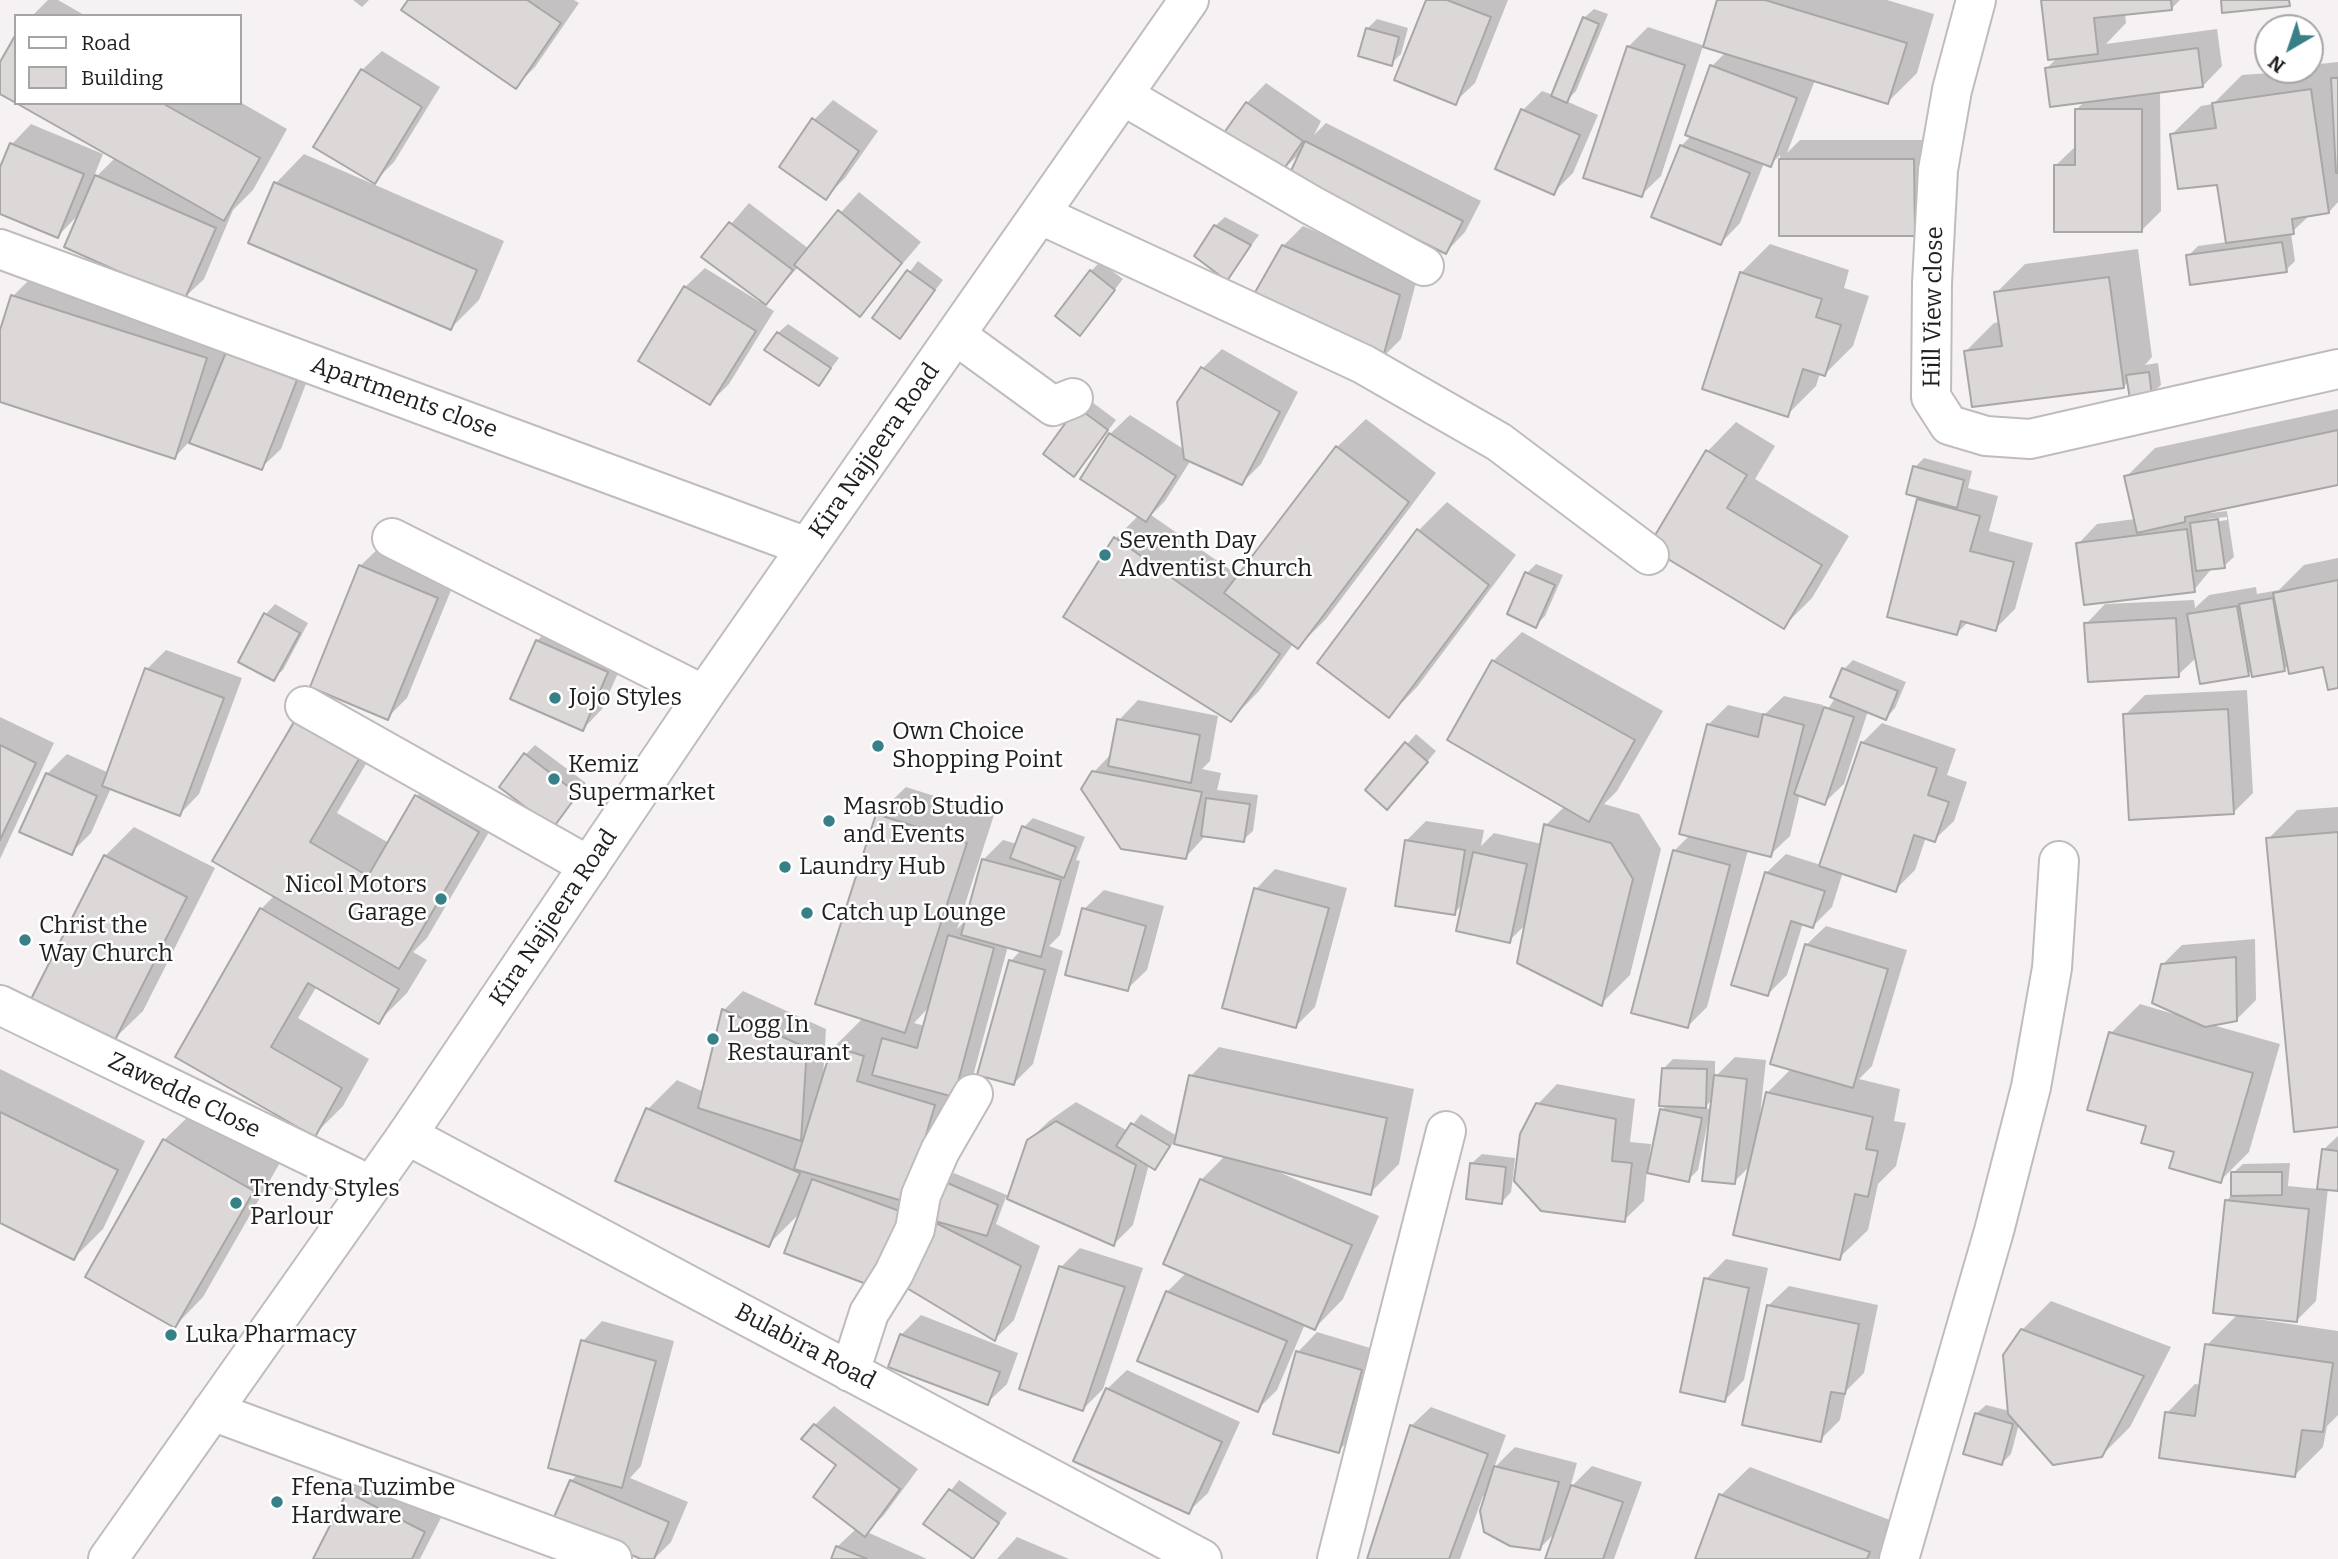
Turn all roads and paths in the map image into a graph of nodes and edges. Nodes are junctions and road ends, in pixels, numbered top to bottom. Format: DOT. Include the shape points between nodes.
graph roads {
  1 [pos="1189,0"];
  2 [pos="1976,0"];
  3 [pos="1124,96"];
  4 [pos="1041,215"];
  5 [pos="0,249"];
  6 [pos="1423,265"];
  7 [pos="957,336"];
  8 [pos="2338,369"];
  9 [pos="1073,398"];
  10 [pos="392,538"];
  11 [pos="807,547"];
  12 [pos="1649,555"];
  13 [pos="704,695"];
  14 [pos="305,706"];
  15 [pos="2059,861"];
  16 [pos="589,866"];
  17 [pos="0,1005"];
  18 [pos="973,1094"];
  19 [pos="1446,1130"];
  20 [pos="407,1135"];
  21 [pos="370,1185"];
  22 [pos="850,1372"];
  23 [pos="212,1411"];
  24 [pos="108,1559"];
  25 [pos="612,1559"];
  26 [pos="1202,1559"];
  27 [pos="1337,1559"];
  28 [pos="1899,1559"];
  1 -- 3 [label="street, Kira Najjeera Road"];
  2 -- 8 [label="street, Hill View close" via="1952,90 1938,170 1931,283 1931,397 1949,425 1986,436 2030,439"];
  3 -- 4 [label="street, Kira Najjeera Road"];
  3 -- 6 [label="street"];
  4 -- 7 [label="street, Kira Najjeera Road"];
  4 -- 12 [label="street" via="1363,364 1499,442"];
  5 -- 11 [label="street, Apartments close"];
  7 -- 9 [label="street" via="1053,406"];
  7 -- 11 [label="street, Kira Najjeera Road"];
  10 -- 13 [label="street"];
  11 -- 13 [label="street, Kira Najjeera Road"];
  13 -- 16 [label="street, Kira Najjeera Road"];
  14 -- 16 [label="street"];
  15 -- 28 [label="street" via="2052,968 2031,1087"];
  16 -- 20 [label="street, Kira Najjeera Road"];
  17 -- 21 [label="street, Zawedde Close"];
  18 -- 22 [label="street" via="940,1151 921,1195 915,1229 869,1314"];
  19 -- 27 [label="street"];
  20 -- 21 [label="street, Kira Najjeera Road"];
  20 -- 22 [label="street, Bulabira Road"];
  21 -- 23 [label="street, Kira Najjeera Road"];
  22 -- 26 [label="street, Bulabira Road"];
  23 -- 24 [label="street, Kira Najjeera Road"];
  23 -- 25 [label="street"];
}
